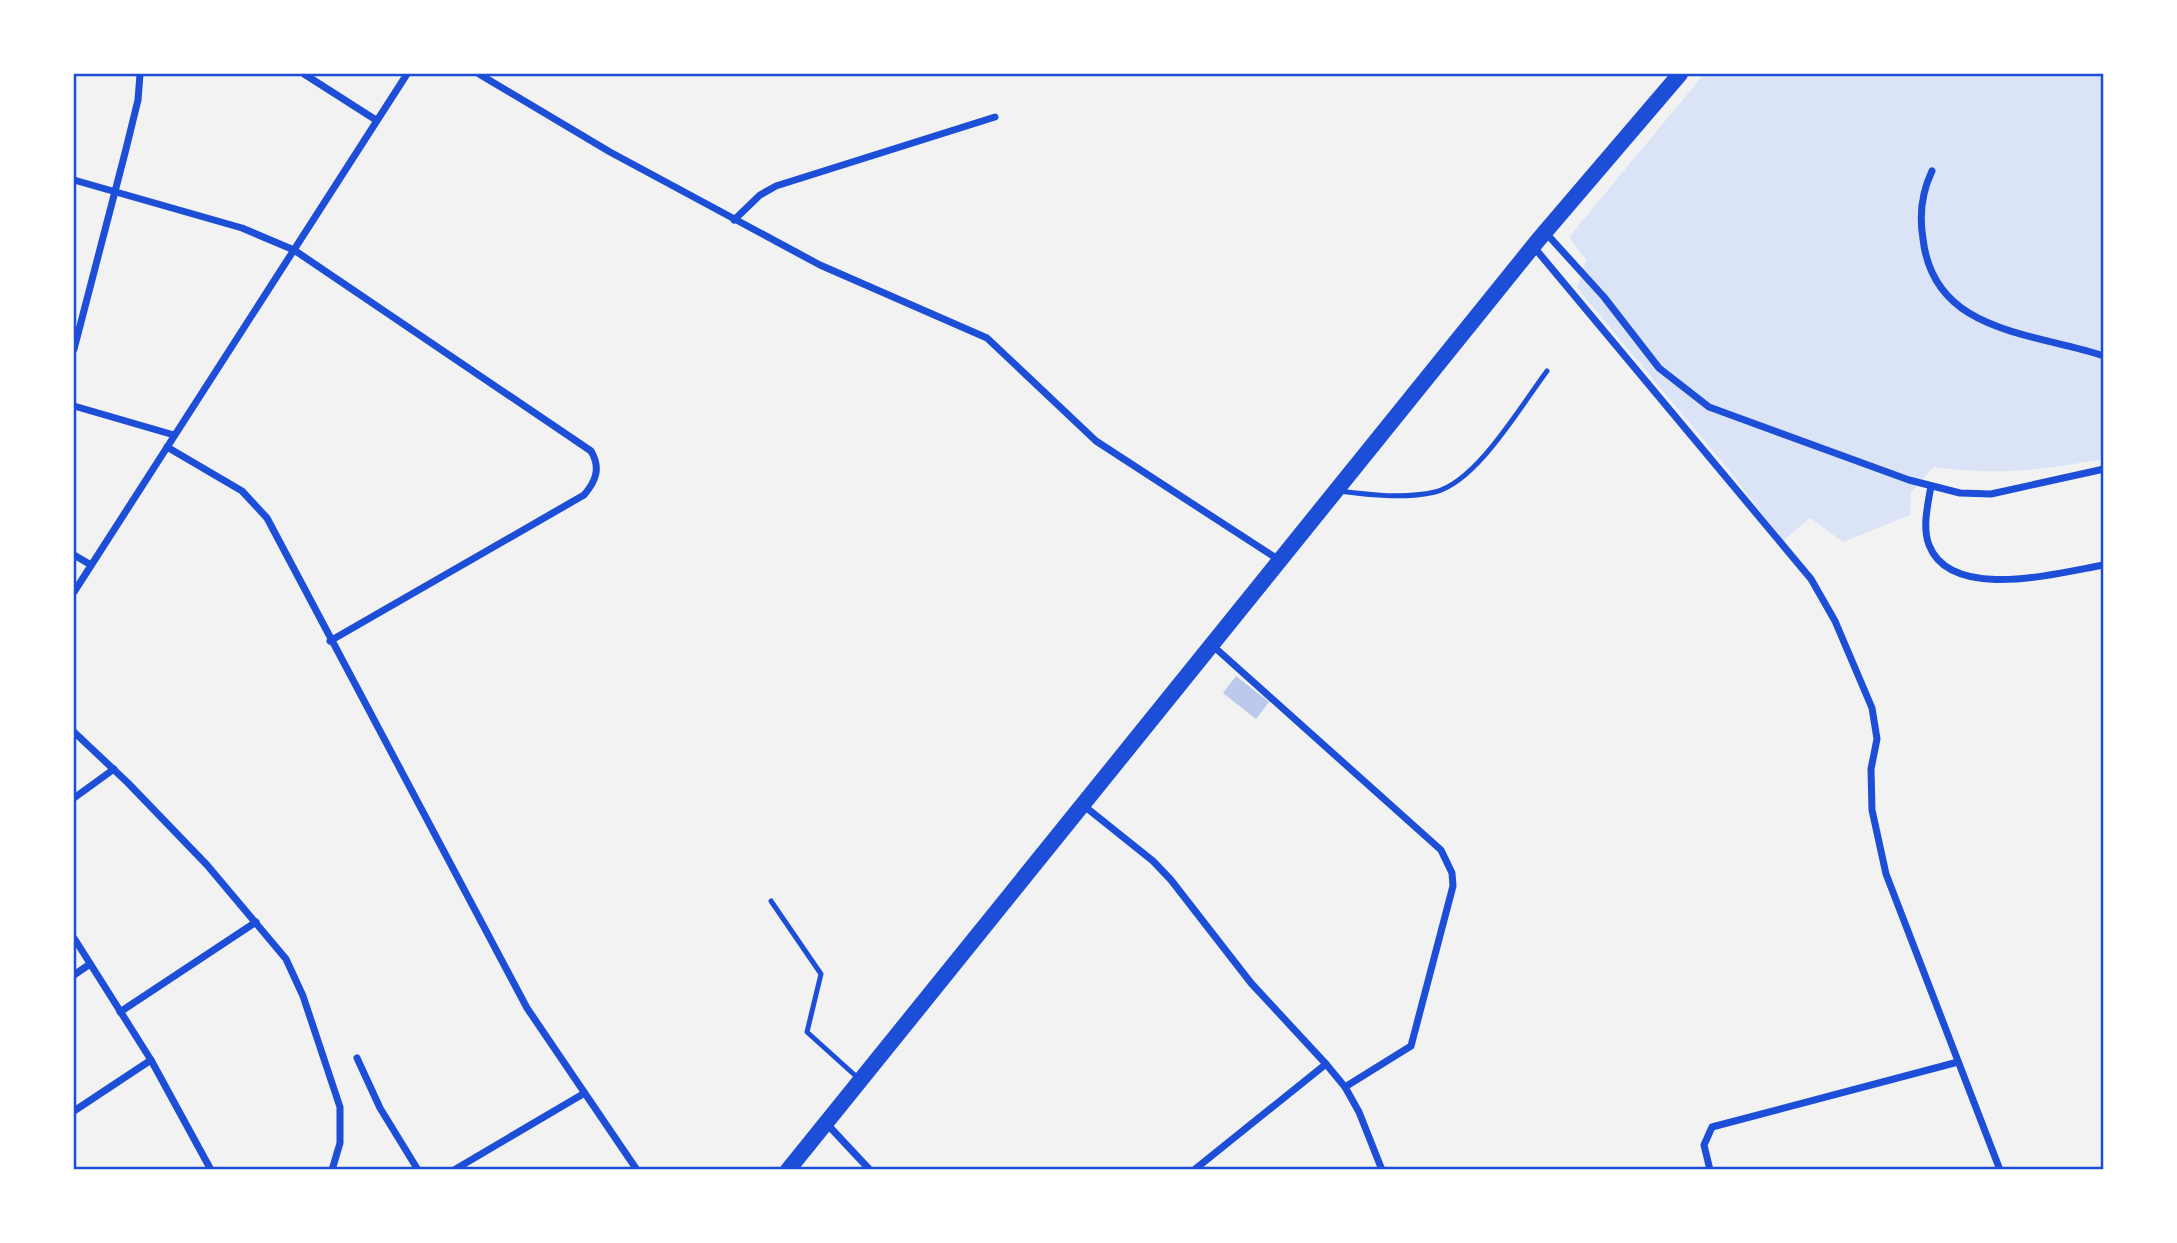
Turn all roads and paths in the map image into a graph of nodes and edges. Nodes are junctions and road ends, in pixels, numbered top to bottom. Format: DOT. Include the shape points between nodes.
graph roads {
  1 [pos="140,74"];
  2 [pos="304,74"];
  3 [pos="407,74"];
  4 [pos="479,74"];
  5 [pos="1680,74"];
  6 [pos="995,117"];
  7 [pos="376,120"];
  8 [pos="1932,171"];
  9 [pos="74,180"];
  10 [pos="113,192"];
  11 [pos="734,220"];
  12 [pos="1539,239"];
  13 [pos="294,250"];
  14 [pos="74,349"];
  15 [pos="2104,356"];
  16 [pos="1547,370"];
  17 [pos="74,406"];
  18 [pos="174,435"];
  19 [pos="167,447"];
  20 [pos="2104,469"];
  21 [pos="1931,486"];
  22 [pos="1335,491"];
  23 [pos="74,555"];
  24 [pos="1279,561"];
  25 [pos="91,565"];
  26 [pos="2104,565"];
  27 [pos="74,592"];
  28 [pos="330,641"];
  29 [pos="1212,644"];
  30 [pos="74,732"];
  31 [pos="114,769"];
  32 [pos="74,798"];
  33 [pos="1083,804"];
  34 [pos="771,901"];
  35 [pos="256,922"];
  36 [pos="74,938"];
  37 [pos="90,964"];
  38 [pos="74,975"];
  39 [pos="120,1012"];
  40 [pos="357,1058"];
  41 [pos="151,1060"];
  42 [pos="1958,1062"];
  43 [pos="1326,1064"];
  44 [pos="860,1080"];
  45 [pos="1345,1087"];
  46 [pos="583,1094"];
  47 [pos="74,1111"];
  48 [pos="826,1123"];
  49 [pos="211,1170"];
  50 [pos="332,1170"];
  51 [pos="418,1170"];
  52 [pos="454,1170"];
  53 [pos="637,1170"];
  54 [pos="788,1170"];
  55 [pos="870,1170"];
  56 [pos="1194,1170"];
  57 [pos="1382,1170"];
  58 [pos="1710,1170"];
  59 [pos="2000,1170"];
  1 -- 10 [label="street" via="138,100"];
  2 -- 7 [label="street"];
  3 -- 7 [label="street"];
  4 -- 11 [label="street"];
  5 -- 12 [label="main road"];
  6 -- 11 [label="street" via="776,186"];
  7 -- 13 [label="street"];
  8 -- 15 [label="street" via="1922,201 1924,248 1937,285 1950,299 2002,330"];
  9 -- 10 [label="street"];
  10 -- 13 [label="street" via="242,228"];
  10 -- 14 [label="street"];
  11 -- 24 [label="street" via="839,274 987,338 1096,441"];
  12 -- 21 [label="street" via="1604,297 1659,368 1709,407"];
  12 -- 22 [label="main road"];
  12 -- 42 [label="street" via="1811,579 1835,621 1874,717 1877,739 1871,797 1886,874"];
  13 -- 18 [label="street"];
  13 -- 28 [label="street" via="591,451 596,461 593,485 584,495"];
  16 -- 22 [label="lane" via="1471,471 1438,491 1373,495"];
  17 -- 18 [label="street"];
  18 -- 19 [label="street"];
  19 -- 25 [label="street"];
  19 -- 28 [label="street" via="242,491 258,507"];
  20 -- 21 [label="street" via="1991,494"];
  21 -- 26 [label="street" via="1926,526 1929,544 1940,564 1950,570 1973,577 2021,578"];
  22 -- 24 [label="main road"];
  23 -- 25 [label="street"];
  24 -- 29 [label="main road"];
  25 -- 27 [label="street"];
  28 -- 46 [label="street" via="527,1008"];
  29 -- 33 [label="main road"];
  29 -- 45 [label="street" via="1441,850 1452,873 1448,909 1411,1046"];
  30 -- 31 [label="street"];
  31 -- 32 [label="street"];
  31 -- 35 [label="street"];
  33 -- 43 [label="street" via="1171,880 1251,983"];
  33 -- 44 [label="main road"];
  34 -- 44 [label="lane" via="821,974 807,1032"];
  35 -- 39 [label="street"];
  35 -- 50 [label="street" via="296,976 335,1091 341,1130"];
  36 -- 37 [label="street"];
  37 -- 38 [label="street"];
  37 -- 39 [label="street"];
  39 -- 41 [label="street"];
  40 -- 51 [label="street" via="380,1108"];
  41 -- 47 [label="street"];
  41 -- 49 [label="street"];
  42 -- 58 [label="street" via="1712,1128 1703,1145"];
  42 -- 59 [label="street"];
  43 -- 45 [label="street"];
  43 -- 56 [label="street"];
  44 -- 48 [label="main road"];
  45 -- 57 [label="street"];
  46 -- 52 [label="street"];
  46 -- 53 [label="street"];
  48 -- 54 [label="main road"];
  48 -- 55 [label="street"];
}
